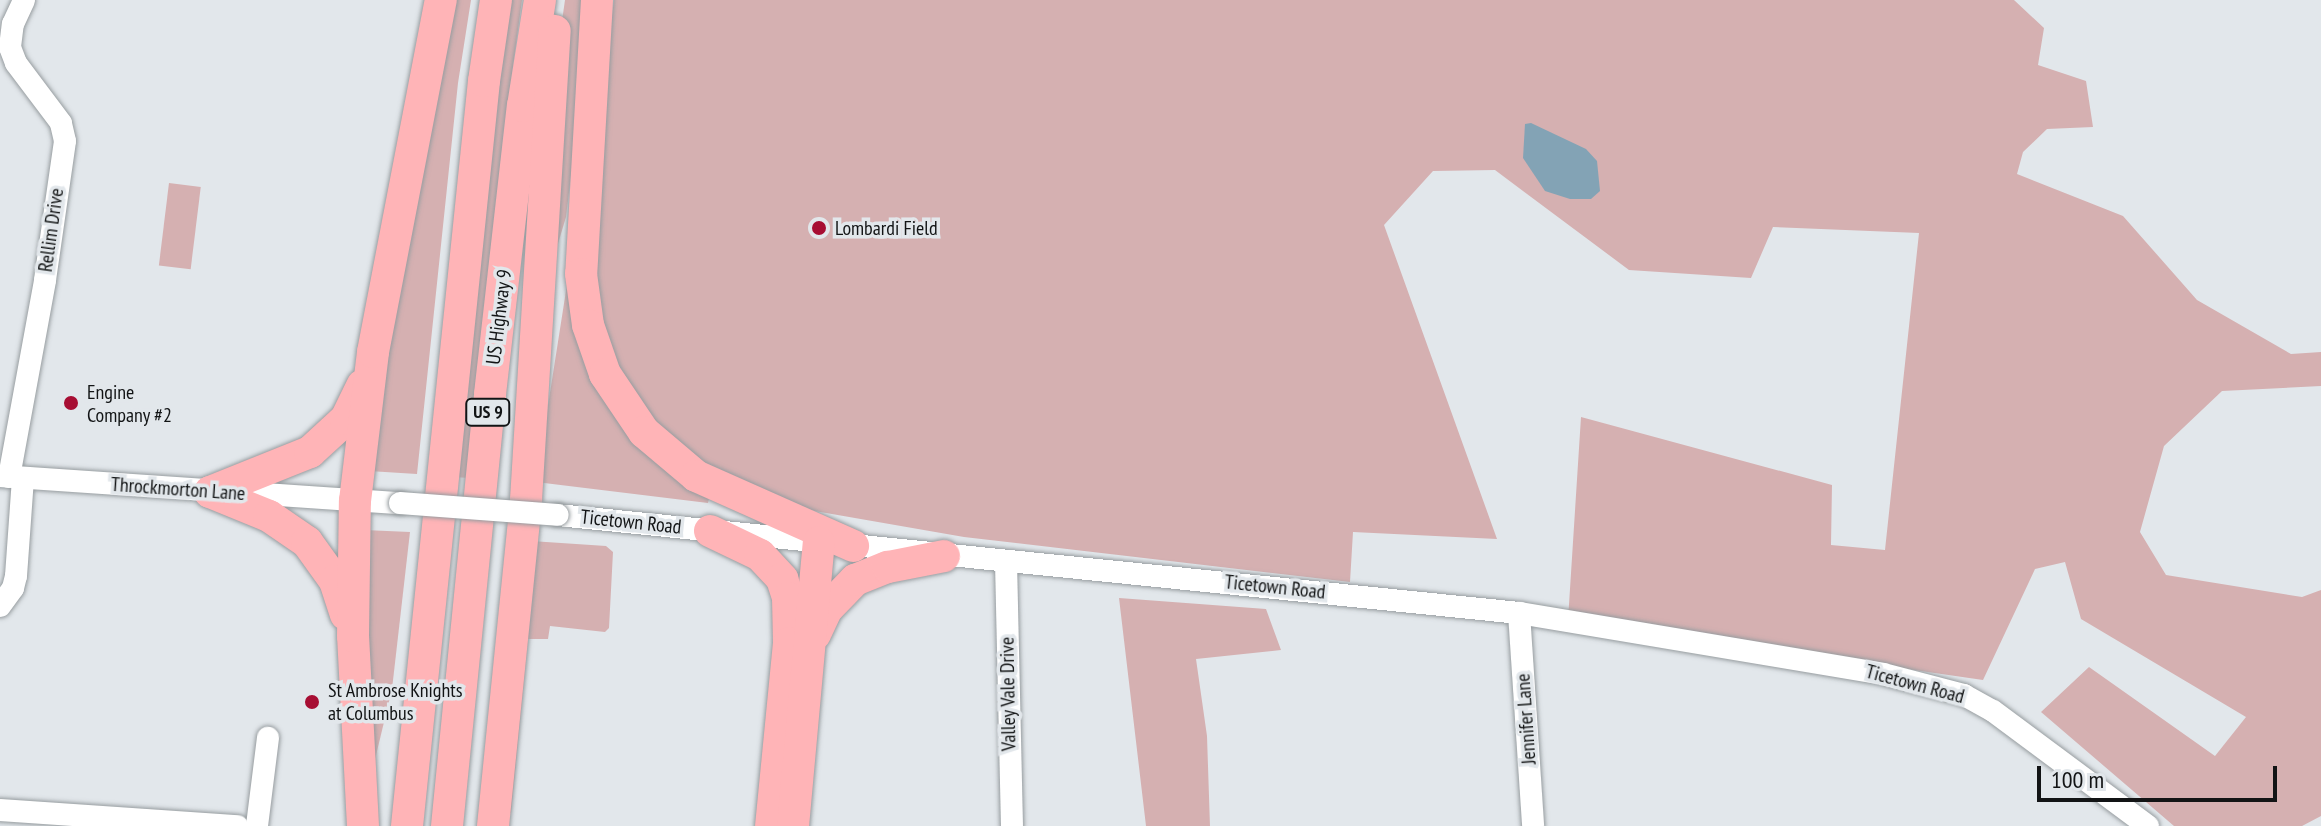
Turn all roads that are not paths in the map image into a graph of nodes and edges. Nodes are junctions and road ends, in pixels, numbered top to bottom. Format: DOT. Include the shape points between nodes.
graph roads {
  1 [pos="24,0"];
  2 [pos="441,0"];
  3 [pos="496,0"];
  4 [pos="540,0"];
  5 [pos="557,0"];
  6 [pos="597,0"];
  7 [pos="587,136"];
  8 [pos="373,352"];
  9 [pos="11,477"];
  10 [pos="210,492"];
  11 [pos="526,500"];
  12 [pos="355,501"];
  13 [pos="710,531"];
  14 [pos="819,542"];
  15 [pos="853,546"];
  16 [pos="944,556"];
  17 [pos="1006,562"];
  18 [pos="0,606"];
  19 [pos="1519,613"];
  20 [pos="353,636"];
  21 [pos="811,645"];
  22 [pos="268,738"];
  23 [pos="0,810"];
  24 [pos="237,826"];
  25 [pos="257,826"];
  26 [pos="363,826"];
  27 [pos="407,826"];
  28 [pos="447,826"];
  29 [pos="493,826"];
  30 [pos="771,826"];
  31 [pos="793,826"];
  32 [pos="1012,826"];
  33 [pos="1533,826"];
  34 [pos="2148,826"];
  1 -- 9 [label="street, Rellim Drive" via="10,47 61,123 65,141"];
  2 -- 8 [label="highway"];
  3 -- 27 [label="highway, US Highway 9 / US 9"];
  4 -- 28 [label="highway, US Highway 9 / US 9" via="490,394"];
  5 -- 11 [label="highway"];
  6 -- 7 [label="highway"];
  7 -- 11 [label="highway"];
  7 -- 15 [label="highway" via="583,303 601,365 623,407 657,445 696,476"];
  8 -- 10 [label="highway" via="355,404 322,442 293,461"];
  8 -- 12 [label="highway"];
  9 -- 10 [label="street, Throckmorton Lane"];
  9 -- 18 [label="street, Rellim Drive" via="16,576"];
  10 -- 12 [label="street, Throckmorton Lane"];
  10 -- 20 [label="highway" via="269,516 307,542 335,581"];
  11 -- 29 [label="highway"];
  12 -- 13 [label="street, Ticetown Road, bridge"];
  12 -- 20 [label="highway"];
  13 -- 14 [label="street, Ticetown Road"];
  13 -- 30 [label="highway" via="760,555 782,579 788,598 789,643"];
  14 -- 15 [label="street, Ticetown Road"];
  14 -- 21 [label="highway"];
  15 -- 16 [label="street, Ticetown Road"];
  16 -- 17 [label="street, Ticetown Road"];
  16 -- 21 [label="highway" via="855,580 826,610"];
  17 -- 19 [label="street, Ticetown Road"];
  17 -- 32 [label="street, Valley Vale Drive"];
  19 -- 33 [label="street, Jennifer Lane"];
  19 -- 34 [label="street, Ticetown Road" via="1828,663 1964,695 2021,729"];
  20 -- 26 [label="highway"];
  21 -- 31 [label="highway"];
  22 -- 25 [label="street"];
  23 -- 24 [label="street"];
}
